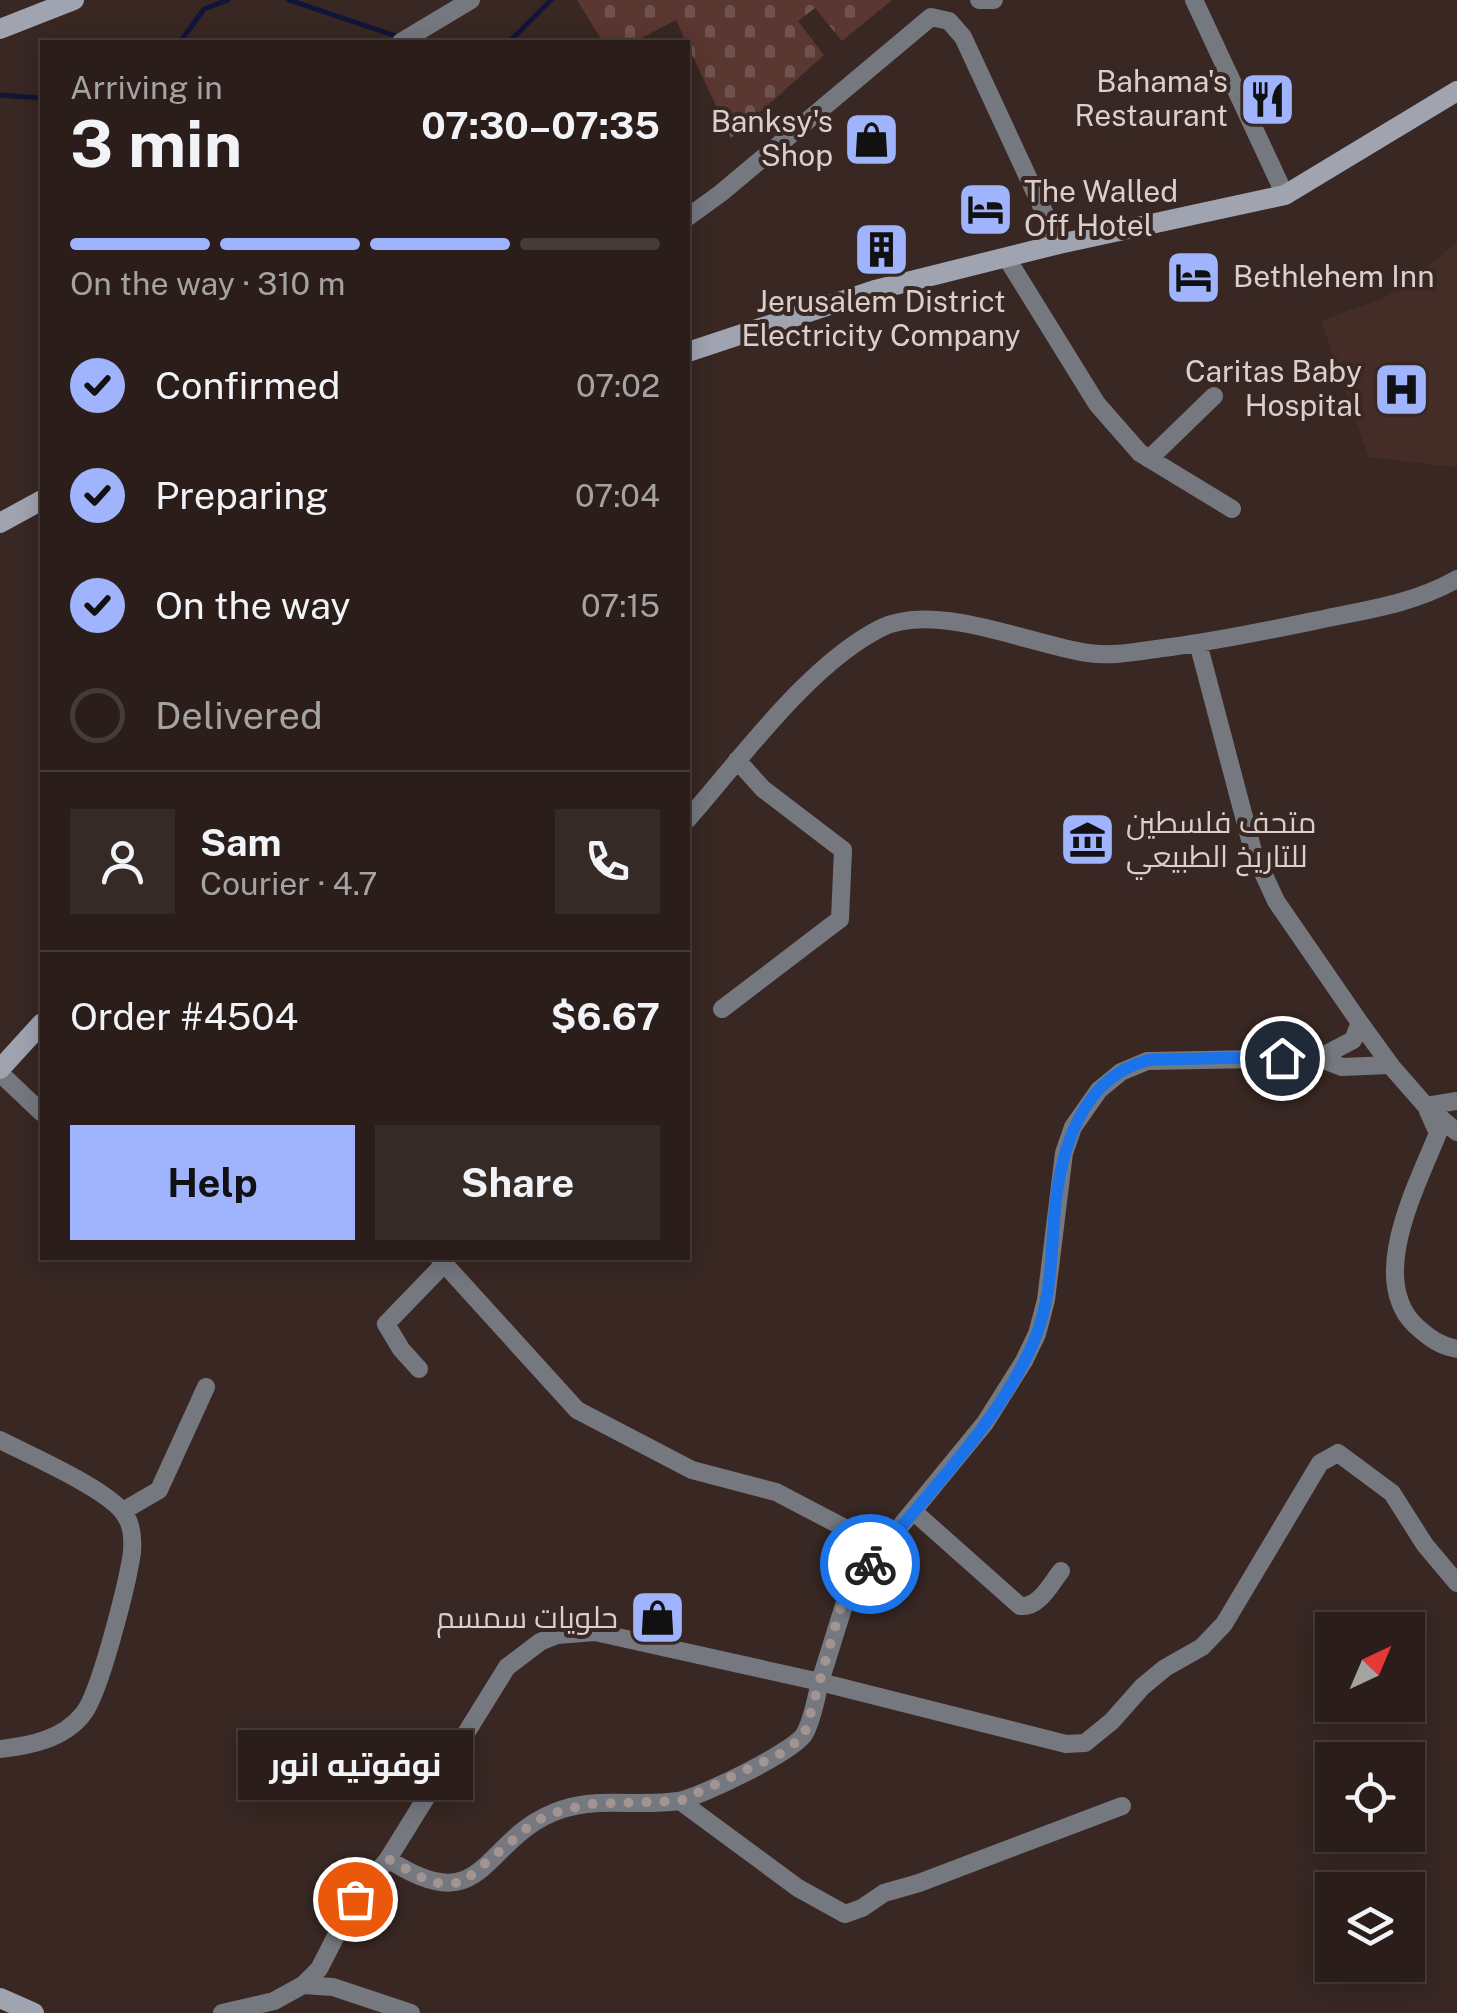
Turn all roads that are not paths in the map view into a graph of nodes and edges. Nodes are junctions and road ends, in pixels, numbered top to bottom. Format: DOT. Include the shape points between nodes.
graph roads {
  1 [pos="74,0"];
  2 [pos="472,0"];
  3 [pos="979,0"];
  4 [pos="994,0"];
  5 [pos="1194,0"];
  6 [pos="46,5"];
  7 [pos="0,29"];
  8 [pos="404,40"];
  9 [pos="1457,92"];
  10 [pos="1285,195"];
  11 [pos="690,216"];
  12 [pos="1059,244"];
  13 [pos="1006,257"];
  14 [pos="690,351"];
  15 [pos="1214,396"];
  16 [pos="1150,459"];
  17 [pos="40,501"];
  18 [pos="1232,509"];
  19 [pos="0,523"];
  20 [pos="1457,579"];
  21 [pos="1198,643"];
  22 [pos="737,760"];
  23 [pos="690,816"];
  24 [pos="722,1009"];
  25 [pos="1360,1023"];
  26 [pos="40,1026"];
  27 [pos="1319,1058"];
  28 [pos="1392,1067"];
  29 [pos="0,1071"];
  30 [pos="1457,1102"];
  31 [pos="1426,1106"];
  32 [pos="40,1111"];
  33 [pos="1457,1132"];
  34 [pos="441,1261"];
  35 [pos="1457,1348"];
  36 [pos="419,1369"];
  37 [pos="206,1387"];
  38 [pos="0,1440"];
  39 [pos="123,1510"];
  40 [pos="914,1511"];
  41 [pos="883,1548"];
  42 [pos="1061,1571"];
  43 [pos="1457,1583"];
  44 [pos="820,1682"];
  45 [pos="0,1749"];
  46 [pos="680,1801"];
  47 [pos="1122,1806"];
  48 [pos="388,1859"];
  49 [pos="303,1986"];
  50 [pos="0,1998"];
  51 [pos="33,2013"];
  52 [pos="222,2013"];
  53 [pos="411,2013"];
  1 -- 6 [label="main road"];
  2 -- 8 [label="street"];
  3 -- 4 [label="street"];
  5 -- 10 [label="street"];
  6 -- 7 [label="main road"];
  9 -- 10 [label="main road"];
  10 -- 12 [label="main road"];
  11 -- 12 [label="street" via="931,17 949,22 963,37"];
  12 -- 13 [label="main road"];
  13 -- 14 [label="main road" via="876,290"];
  13 -- 16 [label="street" via="1096,404"];
  15 -- 16 [label="street"];
  16 -- 18 [label="street"];
  17 -- 19 [label="main road"];
  20 -- 21 [label="street" via="1406,602"];
  21 -- 22 [label="street" via="1109,655 978,625 883,626 817,674"];
  21 -- 25 [label="street" via="1252,851"];
  22 -- 23 [label="street"];
  22 -- 24 [label="street" via="763,789 843,850 840,919"];
  25 -- 27 [label="street" via="1353,1040"];
  25 -- 28 [label="street"];
  26 -- 29 [label="main road"];
  27 -- 28 [label="street" via="1342,1067"];
  27 -- 40 [label="street" via="1147,1060 1099,1090 1064,1153 1037,1334 1011,1386"];
  28 -- 31 [label="street"];
  29 -- 32 [label="street"];
  30 -- 31 [label="street"];
  31 -- 33 [label="street"];
  31 -- 35 [label="street" via="1438,1132 1400,1229 1394,1271 1410,1320 1430,1338"];
  34 -- 36 [label="street" via="386,1324"];
  34 -- 41 [label="street" via="578,1410 692,1470 776,1492"];
  37 -- 39 [label="street" via="158,1490"];
  38 -- 39 [label="street"];
  39 -- 45 [label="street" via="132,1550 97,1690 83,1715 62,1732"];
  40 -- 41 [label="street"];
  40 -- 42 [label="street" via="1020,1606 1037,1602"];
  41 -- 44 [label="street" via="842,1603"];
  43 -- 44 [label="street" via="1392,1493 1338,1453 1320,1463 1224,1624 1142,1687 1085,1743 1066,1744"];
  44 -- 46 [label="street" via="800,1741"];
  44 -- 48 [label="street" via="594,1632 557,1634 520,1655 496,1681"];
  46 -- 47 [label="street" via="798,1888 845,1914 884,1893"];
  46 -- 48 [label="street" via="588,1804 550,1814 462,1883 432,1883"];
  48 -- 49 [label="street" via="355,1899 319,1969"];
  49 -- 52 [label="street" via="274,2001"];
  49 -- 53 [label="street" via="333,1987"];
  50 -- 51 [label="main road"];
}
